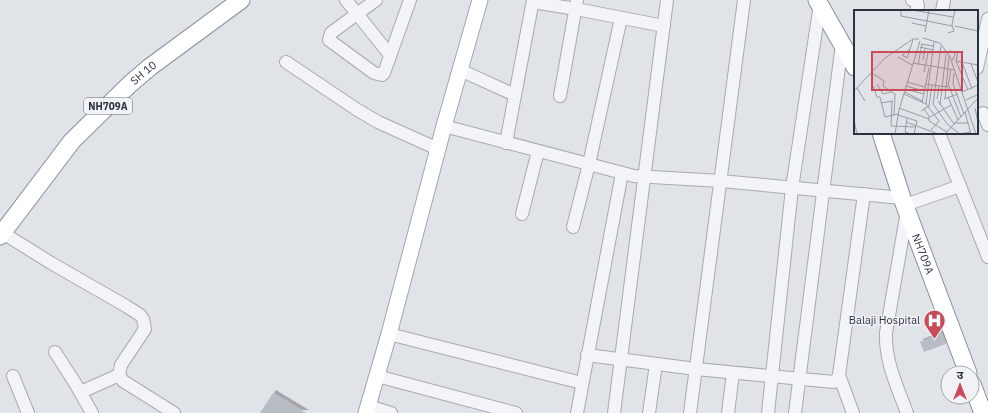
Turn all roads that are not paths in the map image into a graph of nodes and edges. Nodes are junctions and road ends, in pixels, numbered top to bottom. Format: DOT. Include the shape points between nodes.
graph roads {
  1 [pos="241,0"];
  2 [pos="346,0"];
  3 [pos="376,0"];
  4 [pos="410,0"];
  5 [pos="480,0"];
  6 [pos="667,0"];
  7 [pos="744,0"];
  8 [pos="912,0"];
  9 [pos="944,0"];
  10 [pos="533,1"];
  11 [pos="818,2"];
  12 [pos="577,4"];
  13 [pos="916,10"];
  14 [pos="942,10"];
  15 [pos="357,14"];
  16 [pos="620,18"];
  17 [pos="988,19"];
  18 [pos="664,26"];
  19 [pos="842,43"];
  20 [pos="390,55"];
  21 [pos="286,62"];
  22 [pos="978,64"];
  23 [pos="854,65"];
  24 [pos="460,70"];
  25 [pos="515,95"];
  26 [pos="560,96"];
  27 [pos="983,112"];
  28 [pos="988,125"];
  29 [pos="444,126"];
  30 [pos="881,134"];
  31 [pos="939,134"];
  32 [pos="506,143"];
  33 [pos="438,150"];
  34 [pos="538,151"];
  35 [pos="589,164"];
  36 [pos="622,173"];
  37 [pos="644,177"];
  38 [pos="721,181"];
  39 [pos="960,186"];
  40 [pos="792,188"];
  41 [pos="823,191"];
  42 [pos="864,194"];
  43 [pos="905,204"];
  44 [pos="522,214"];
  45 [pos="573,227"];
  46 [pos="2,234"];
  47 [pos="988,257"];
  48 [pos="389,334"];
  49 [pos="55,352"];
  50 [pos="587,356"];
  51 [pos="620,360"];
  52 [pos="656,364"];
  53 [pos="965,365"];
  54 [pos="696,369"];
  55 [pos="733,373"];
  56 [pos="119,375"];
  57 [pos="839,375"];
  58 [pos="13,376"];
  59 [pos="377,376"];
  60 [pos="772,377"];
  61 [pos="799,379"];
  62 [pos="582,383"];
  63 [pos="80,392"];
  64 [pos="367,410"];
  65 [pos="28,413"];
  66 [pos="92,413"];
  67 [pos="174,413"];
  68 [pos="391,413"];
  69 [pos="516,413"];
  70 [pos="577,413"];
  71 [pos="614,413"];
  72 [pos="649,413"];
  73 [pos="690,413"];
  74 [pos="728,413"];
  75 [pos="768,413"];
  76 [pos="795,413"];
  77 [pos="853,413"];
  78 [pos="907,413"];
  1 -- 46 [label="highway, SH 10 / NH709A" via="130,84 72,141"];
  2 -- 15 [label="street"];
  3 -- 15 [label="street"];
  4 -- 20 [label="street"];
  5 -- 24 [label="main road"];
  6 -- 18 [label="street"];
  7 -- 38 [label="street"];
  8 -- 13 [label="street" via="917,2"];
  9 -- 14 [label="street"];
  10 -- 12 [label="street"];
  10 -- 25 [label="street"];
  11 -- 19 [label="highway"];
  11 -- 40 [label="street"];
  12 -- 16 [label="street"];
  12 -- 26 [label="street"];
  15 -- 20 [label="street"];
  15 -- 20 [label="street" via="331,33 329,40 379,75 384,73"];
  16 -- 18 [label="street"];
  16 -- 35 [label="street"];
  17 -- 22 [label="street"];
  18 -- 37 [label="street"];
  19 -- 23 [label="highway"];
  19 -- 41 [label="street"];
  21 -- 33 [label="street" via="378,122"];
  24 -- 25 [label="street"];
  24 -- 29 [label="main road"];
  25 -- 32 [label="street"];
  27 -- 28 [label="street"];
  29 -- 32 [label="street"];
  29 -- 33 [label="main road"];
  30 -- 43 [label="highway, NH709A"];
  31 -- 39 [label="street"];
  32 -- 34 [label="street"];
  33 -- 48 [label="main road"];
  34 -- 35 [label="street"];
  34 -- 44 [label="street"];
  35 -- 36 [label="street"];
  35 -- 45 [label="street"];
  36 -- 37 [label="street"];
  36 -- 50 [label="street"];
  37 -- 38 [label="street"];
  37 -- 51 [label="street"];
  38 -- 40 [label="street"];
  38 -- 54 [label="street"];
  39 -- 43 [label="street"];
  39 -- 47 [label="street"];
  40 -- 41 [label="street"];
  40 -- 60 [label="street"];
  41 -- 42 [label="street"];
  41 -- 61 [label="street"];
  42 -- 43 [label="street"];
  42 -- 57 [label="street"];
  43 -- 53 [label="highway, NH709A"];
  43 -- 78 [label="street" via="886,348 889,366"];
  46 -- 56 [label="street" via="140,315 145,329 121,365"];
  48 -- 59 [label="main road"];
  48 -- 62 [label="street"];
  49 -- 63 [label="street"];
  50 -- 51 [label="street"];
  50 -- 62 [label="street"];
  51 -- 52 [label="street"];
  51 -- 71 [label="street"];
  52 -- 54 [label="street"];
  52 -- 72 [label="street"];
  54 -- 55 [label="street"];
  54 -- 73 [label="street"];
  55 -- 60 [label="street"];
  55 -- 74 [label="street"];
  56 -- 63 [label="street"];
  56 -- 67 [label="street" via="123,381"];
  57 -- 61 [label="street" via="834,382"];
  57 -- 77 [label="street"];
  58 -- 65 [label="street"];
  59 -- 64 [label="main road"];
  59 -- 69 [label="street"];
  60 -- 61 [label="street"];
  60 -- 75 [label="street"];
  61 -- 76 [label="street"];
  62 -- 70 [label="street"];
  63 -- 66 [label="street"];
  64 -- 68 [label="street"];
}
